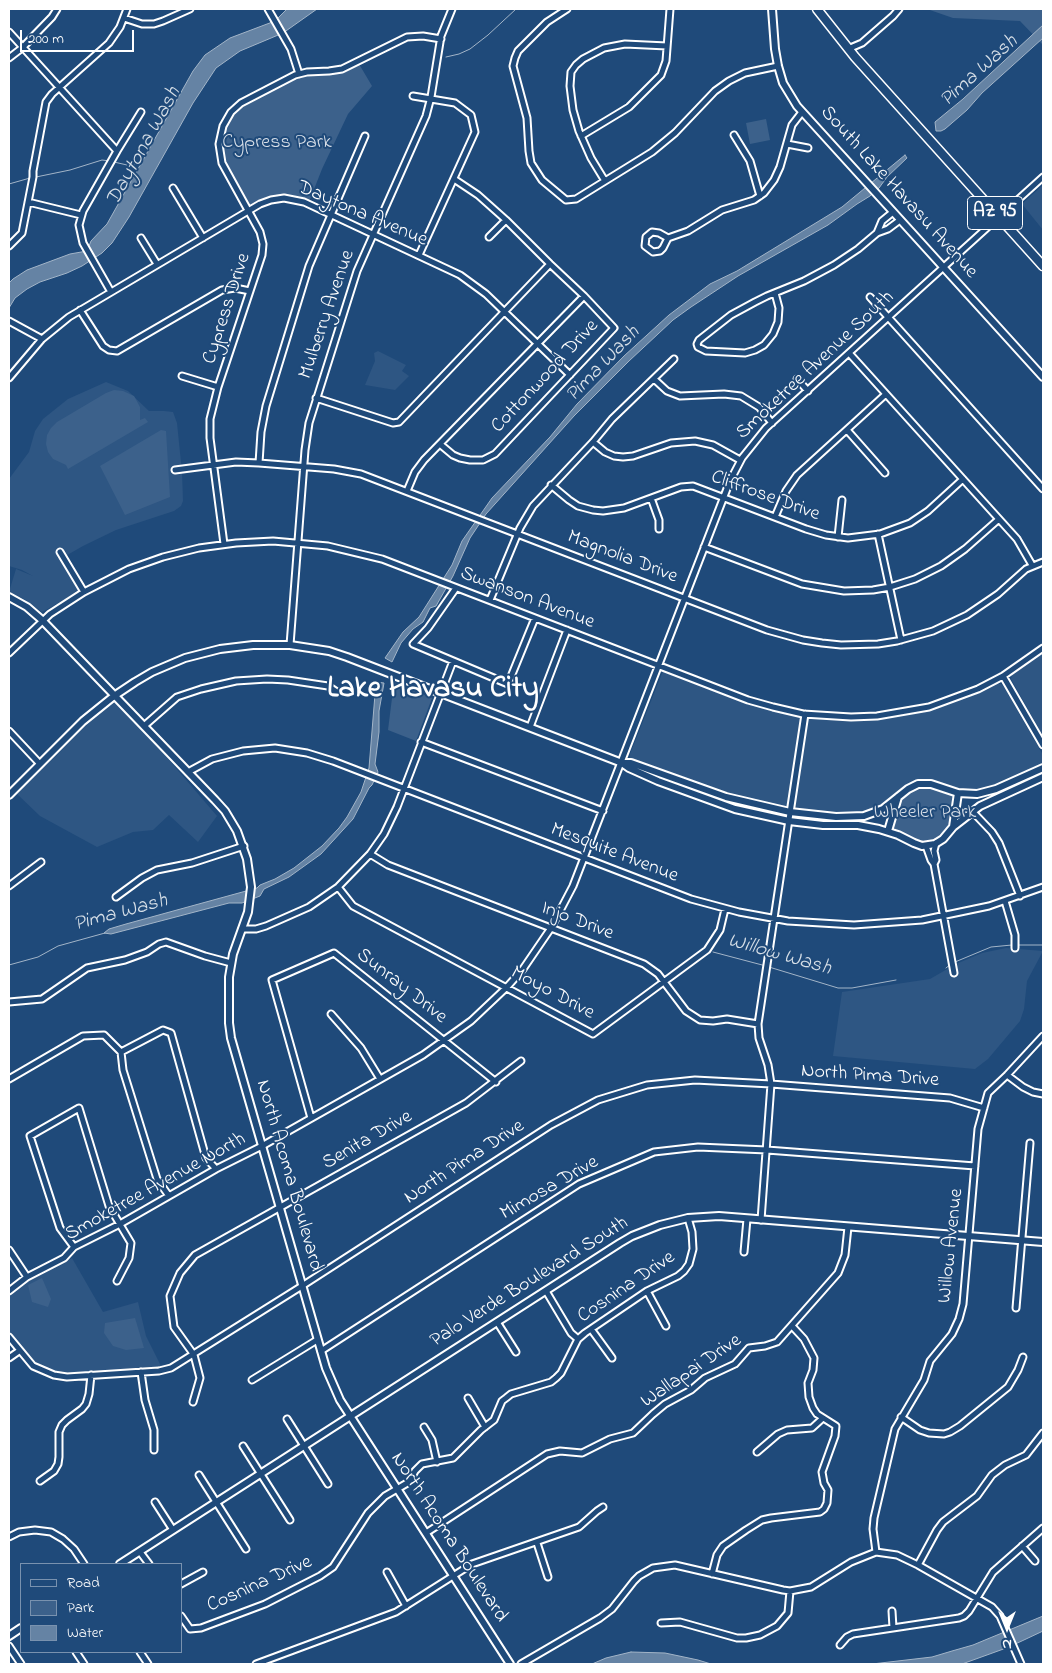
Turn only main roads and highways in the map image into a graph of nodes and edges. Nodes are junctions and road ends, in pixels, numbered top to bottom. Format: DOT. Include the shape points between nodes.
graph roads {
  1 [pos="772,9"];
  2 [pos="817,9"];
  3 [pos="1043,266"];
  4 [pos="1043,377"];
  5 [pos="9,597"];
  6 [pos="114,696"];
  7 [pos="622,762"];
  8 [pos="1043,768"];
  9 [pos="1043,777"];
  10 [pos="958,793"];
  11 [pos="9,794"];
  12 [pos="726,797"];
  13 [pos="703,798"];
  14 [pos="898,798"];
  15 [pos="953,827"];
  16 [pos="888,831"];
  17 [pos="1043,1242"];
  18 [pos="350,1416"];
  19 [pos="122,1563"];
  20 [pos="20,1629"];
  21 [pos="9,1636"];
  22 [pos="510,1664"];
  1 -- 4 [label="main road, South Lake Havasu Avenue" via="778,66 787,91 802,112"];
  2 -- 3 [label="highway, AZ 95" via="855,57"];
  5 -- 6 [label="main road, North Acoma Boulevard" via="42,620"];
  6 -- 7 [label="main road" via="152,672 185,658 240,646 290,645 347,657"];
  6 -- 11 [label="main road" via="83,721"];
  6 -- 18 [label="main road, North Acoma Boulevard" via="225,811 244,846 250,887 248,912 231,963 228,990 231,1038 317,1340 330,1379"];
  7 -- 12 [label="main road"];
  7 -- 13 [label="main road" via="629,768"];
  8 -- 10 [label="main road" via="996,790"];
  9 -- 15 [label="main road" via="990,801"];
  10 -- 14 [label="main road" via="924,783 908,789"];
  10 -- 15 [label="main road"];
  12 -- 13 [label="main road" via="722,800 708,796"];
  12 -- 14 [label="main road" via="790,812 836,817 864,816 883,809"];
  13 -- 16 [label="main road" via="789,820 823,825 858,825"];
  14 -- 16 [label="main road"];
  15 -- 16 [label="main road" via="936,843 926,846"];
  17 -- 18 [label="main road, Palo Verde Boulevard South" via="719,1216 688,1218 660,1225 632,1236"];
  18 -- 19 [label="main road, Palo Verde Boulevard South"];
  18 -- 22 [label="main road, North Acoma Boulevard"];
  20 -- 21 [label="main road"];
}
